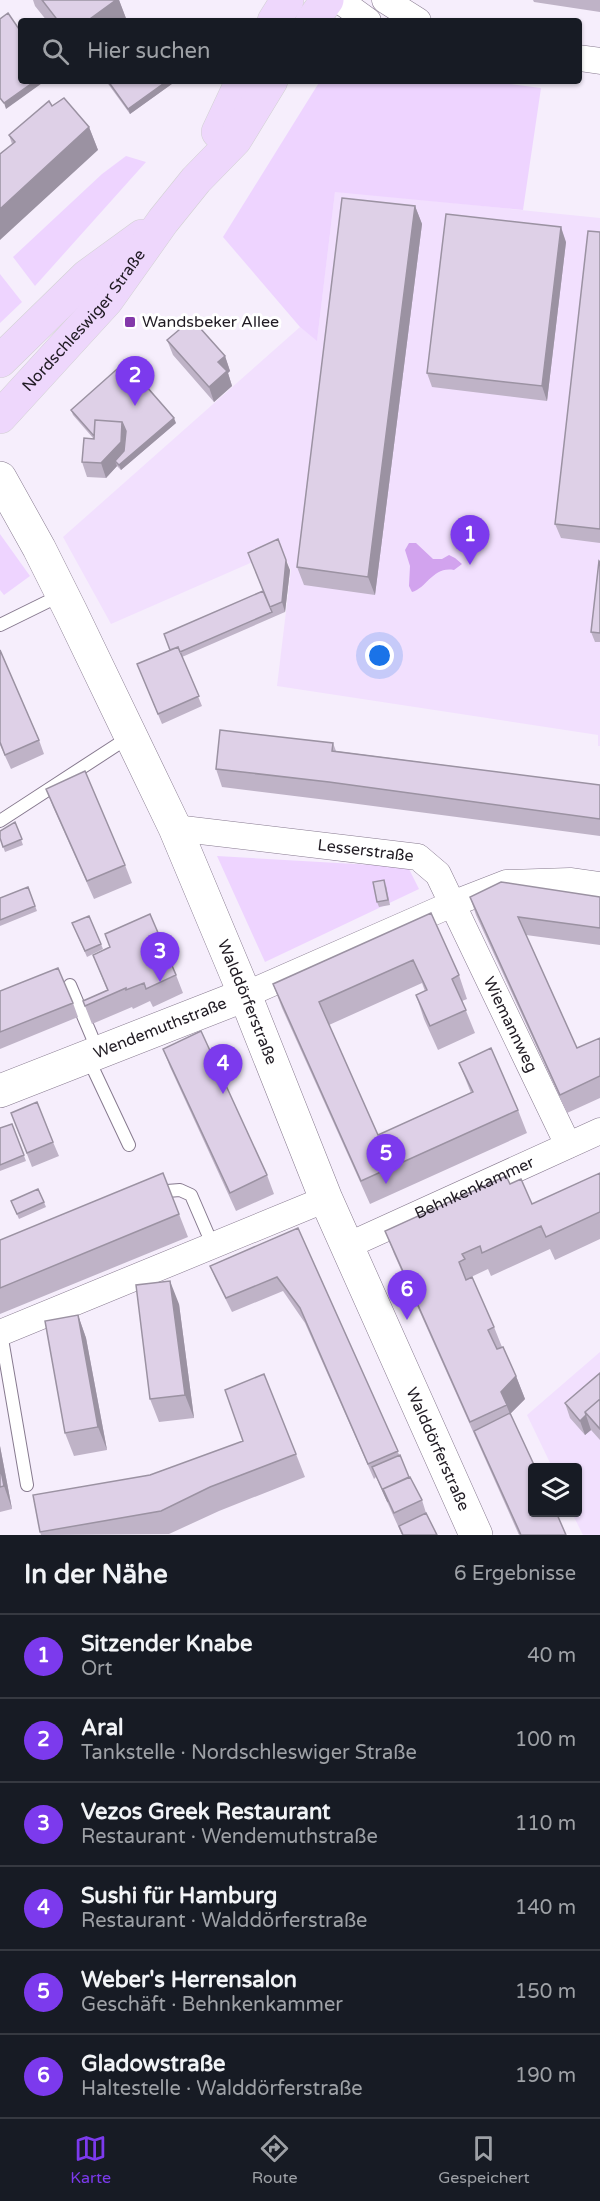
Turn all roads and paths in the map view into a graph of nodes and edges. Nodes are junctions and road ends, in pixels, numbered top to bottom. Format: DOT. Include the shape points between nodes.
graph roads {
  1 [pos="287,0"];
  2 [pos="327,0"];
  3 [pos="339,0"];
  4 [pos="385,0"];
  5 [pos="276,18"];
  6 [pos="314,18"];
  7 [pos="364,18"];
  8 [pos="413,18"];
  9 [pos="582,58"];
  10 [pos="600,61"];
  11 [pos="241,84"];
  12 [pos="269,84"];
  13 [pos="196,180"];
  14 [pos="163,220"];
  15 [pos="0,361"];
  16 [pos="0,417"];
  17 [pos="0,478"];
  18 [pos="62,595"];
  19 [pos="0,625"];
  20 [pos="130,737"];
  21 [pos="0,821"];
  22 [pos="175,828"];
  23 [pos="600,885"];
  24 [pos="452,904"];
  25 [pos="70,985"];
  26 [pos="245,995"];
  27 [pos="93,1054"];
  28 [pos="0,1091"];
  29 [pos="600,1131"];
  30 [pos="129,1145"];
  31 [pos="568,1145"];
  32 [pos="166,1191"];
  33 [pos="326,1199"];
  34 [pos="213,1246"];
  35 [pos="347,1246"];
  36 [pos="1,1333"];
  37 [pos="27,1485"];
  38 [pos="476,1535"];
  1 -- 5 [label="main road"];
  2 -- 6 [label="main road"];
  3 -- 7 [label="street"];
  4 -- 8 [label="street"];
  9 -- 10 [label="street"];
  11 -- 13 [label="main road, Nordschleswiger Straße"];
  12 -- 13 [label="main road, Nordschleswiger Straße" via="235,140"];
  13 -- 14 [label="main road, Nordschleswiger Straße"];
  14 -- 15 [label="main road, Nordschleswiger Straße" via="87,276"];
  14 -- 16 [label="main road, Nordschleswiger Straße" via="107,300"];
  17 -- 18 [label="street, Walddörferstraße"];
  18 -- 19 [label="lane"];
  18 -- 20 [label="street, Walddörferstraße"];
  20 -- 21 [label="lane"];
  20 -- 22 [label="street, Walddörferstraße"];
  22 -- 24 [label="street, Lesserstraße" via="418,857 438,874"];
  22 -- 26 [label="street, Walddörferstraße"];
  23 -- 24 [label="street" via="570,881 506,883"];
  24 -- 26 [label="street, Wendemuthstraße"];
  24 -- 31 [label="street, Wiemannweg"];
  25 -- 27 [label="lane"];
  26 -- 27 [label="street, Wendemuthstraße"];
  26 -- 33 [label="street, Walddörferstraße"];
  27 -- 28 [label="street, Wendemuthstraße"];
  27 -- 30 [label="lane"];
  29 -- 31 [label="street, Behnkenkammer"];
  31 -- 35 [label="street, Behnkenkammer"];
  32 -- 34 [label="lane" via="180,1190 191,1195"];
  33 -- 34 [label="street"];
  33 -- 35 [label="street, Walddörferstraße"];
  34 -- 36 [label="street"];
  35 -- 38 [label="street, Walddörferstraße"];
  36 -- 37 [label="lane"];
}
